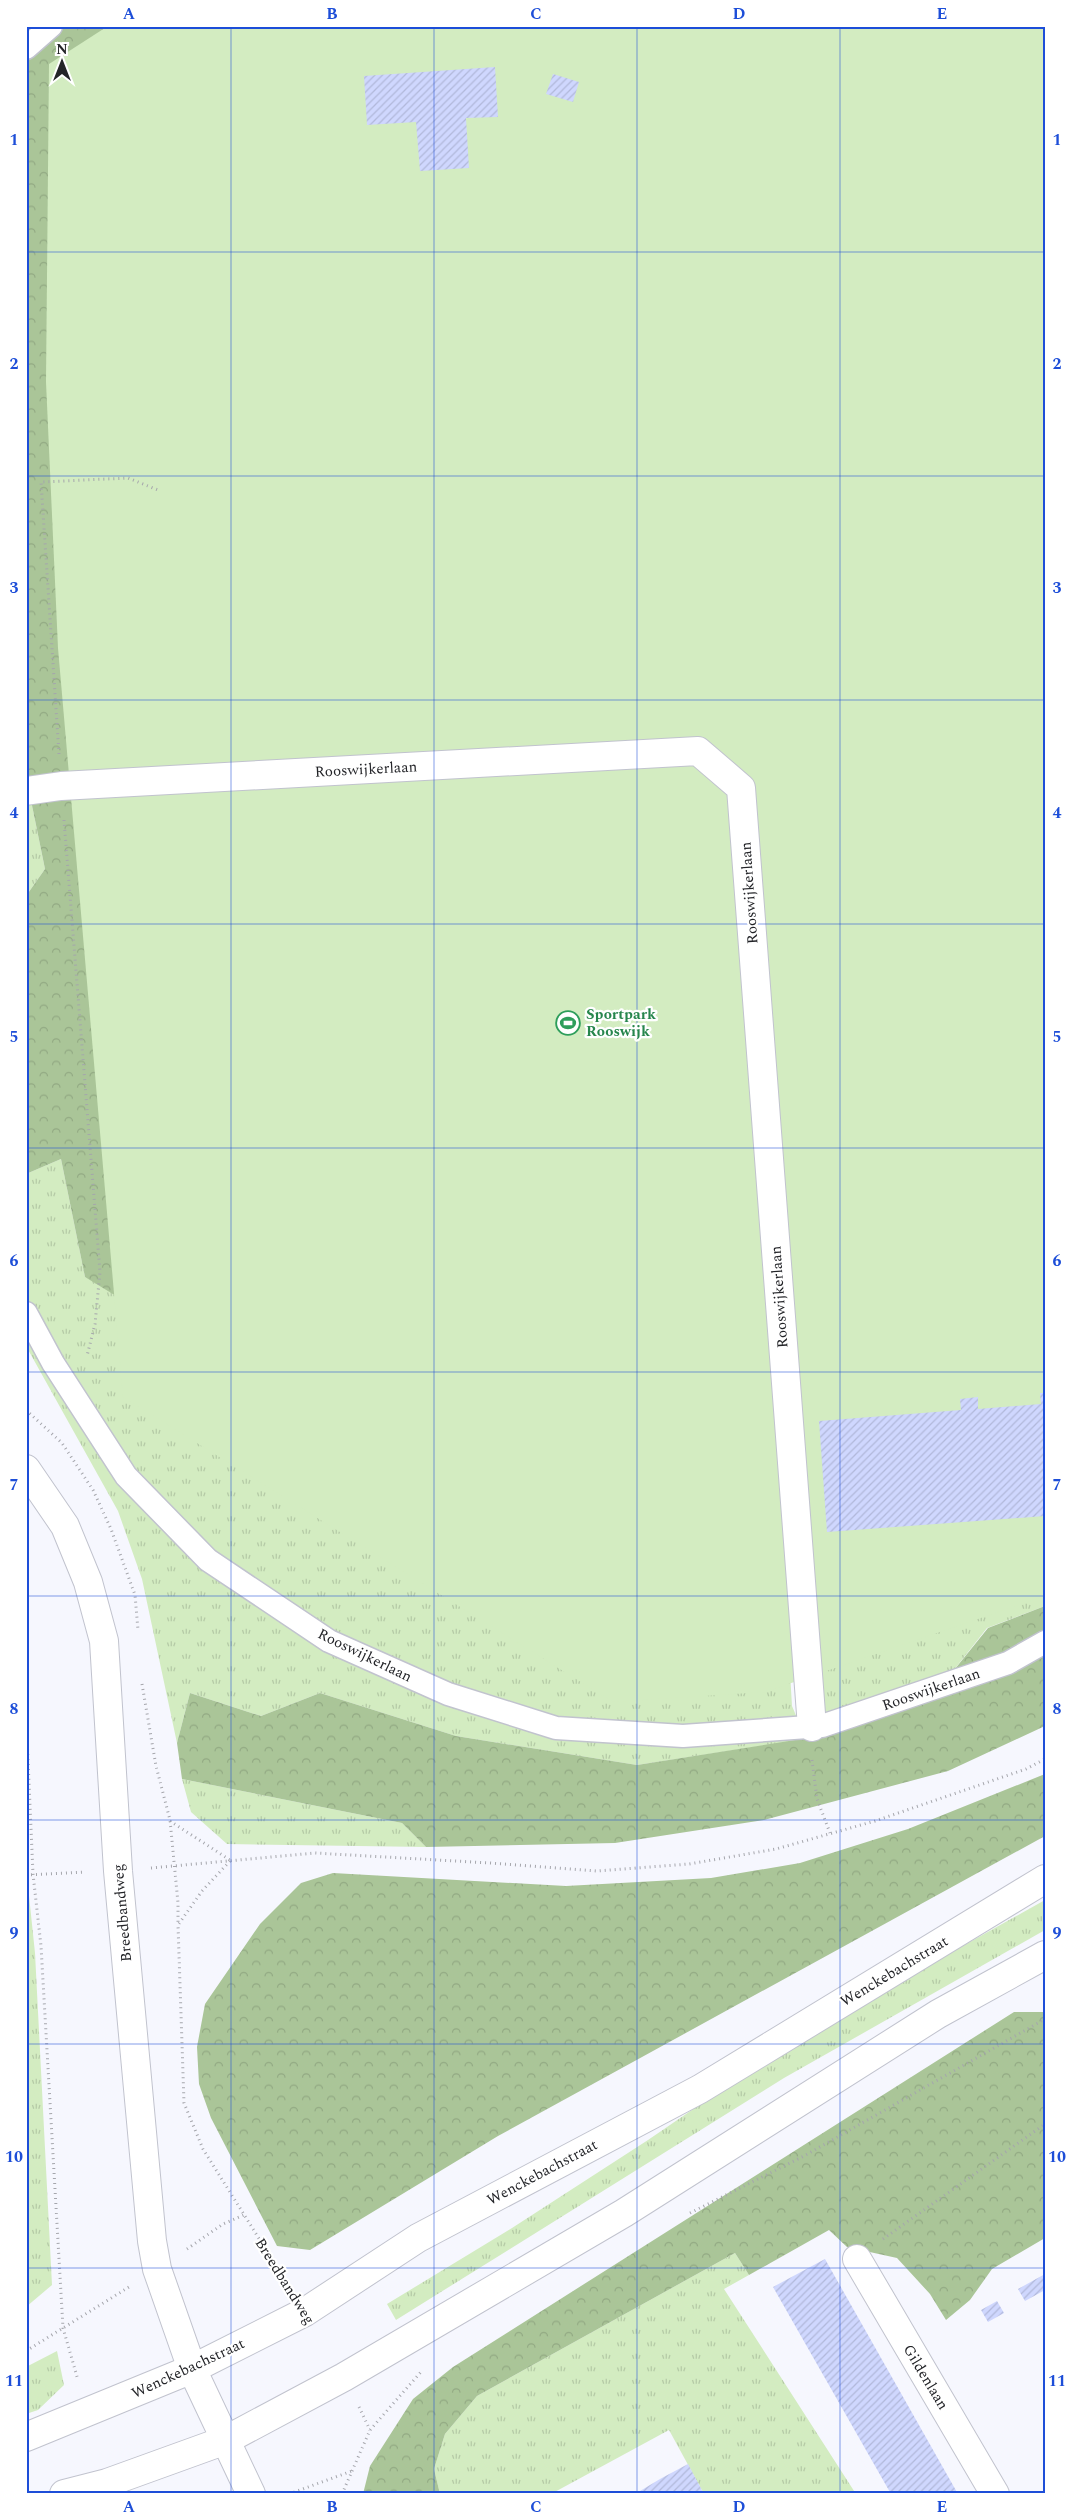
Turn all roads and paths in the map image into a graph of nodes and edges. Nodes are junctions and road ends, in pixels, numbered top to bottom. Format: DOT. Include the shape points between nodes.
graph roads {
  1 [pos="51,26"];
  2 [pos="26,48"];
  3 [pos="158,490"];
  4 [pos="62,786"];
  5 [pos="26,790"];
  6 [pos="26,1313"];
  7 [pos="76,1398"];
  8 [pos="26,1410"];
  9 [pos="26,1469"];
  10 [pos="1045,1642"];
  11 [pos="26,1714"];
  12 [pos="812,1727"];
  13 [pos="1045,1758"];
  14 [pos="170,1820"];
  15 [pos="830,1833"];
  16 [pos="230,1860"];
  17 [pos="173,1866"];
  18 [pos="33,1874"];
  19 [pos="26,1875"];
  20 [pos="1045,1879"];
  21 [pos="178,1925"];
  22 [pos="1045,1955"];
  23 [pos="1045,2019"];
  24 [pos="1045,2124"];
  25 [pos="684,2217"];
  26 [pos="857,2259"];
  27 [pos="305,2312"];
  28 [pos="74,2366"];
  29 [pos="426,2366"];
  30 [pos="192,2369"];
  31 [pos="26,2437"];
  32 [pos="226,2440"];
  33 [pos="352,2471"];
  34 [pos="64,2494"];
  35 [pos="251,2494"];
  36 [pos="289,2494"];
  37 [pos="342,2494"];
  38 [pos="995,2494"];
  1 -- 2 [label="lane"];
  3 -- 4 [label="path" via="128,478 41,482"];
  4 -- 5 [label="street, Rooswijkerlaan"];
  4 -- 7 [label="path" via="100,1272 95,1324"];
  4 -- 12 [label="street, Rooswijkerlaan" via="698,751 742,788"];
  6 -- 7 [label="lane, Rooswijkerlaan"];
  7 -- 8 [label="path" via="62,1444"];
  7 -- 12 [label="lane, Rooswijkerlaan" via="126,1476 208,1560 329,1641 448,1694 556,1728 683,1736"];
  9 -- 30 [label="street, Breedbandweg" via="65,1526 88,1582 104,1641 118,1871 152,2241 157,2269"];
  10 -- 12 [label="lane, Rooswijkerlaan" via="1008,1663"];
  11 -- 18 [label="path"];
  12 -- 15 [label="path" via="814,1782"];
  13 -- 15 [label="path" via="1026,1769 875,1821"];
  14 -- 16 [label="path"];
  15 -- 16 [label="path" via="776,1849 690,1864 597,1871 316,1853"];
  16 -- 21 [label="path"];
  17 -- 21 [label="path, Breedbandweg"];
  18 -- 19 [label="path"];
  18 -- 28 [label="path" via="41,1946 63,2328"];
  20 -- 27 [label="street, Wenckebachstraat" via="700,2089 418,2238"];
  21 -- 27 [label="path, Breedbandweg" via="184,2103 203,2149"];
  22 -- 32 [label="street" via="938,2014 607,2223 344,2378"];
  23 -- 25 [label="path" via="804,2156"];
  24 -- 26 [label="path"];
  26 -- 38 [label="street, Gildenlaan"];
  27 -- 30 [label="street, Wenckebachstraat"];
  29 -- 33 [label="path" via="370,2430"];
  30 -- 31 [label="street, Wenckebachstraat"];
  30 -- 32 [label="street, Breedbandweg"];
  32 -- 34 [label="street" via="107,2483"];
  32 -- 35 [label="street, Breedbandweg"];
  33 -- 36 [label="path"];
  33 -- 37 [label="path"];
}
